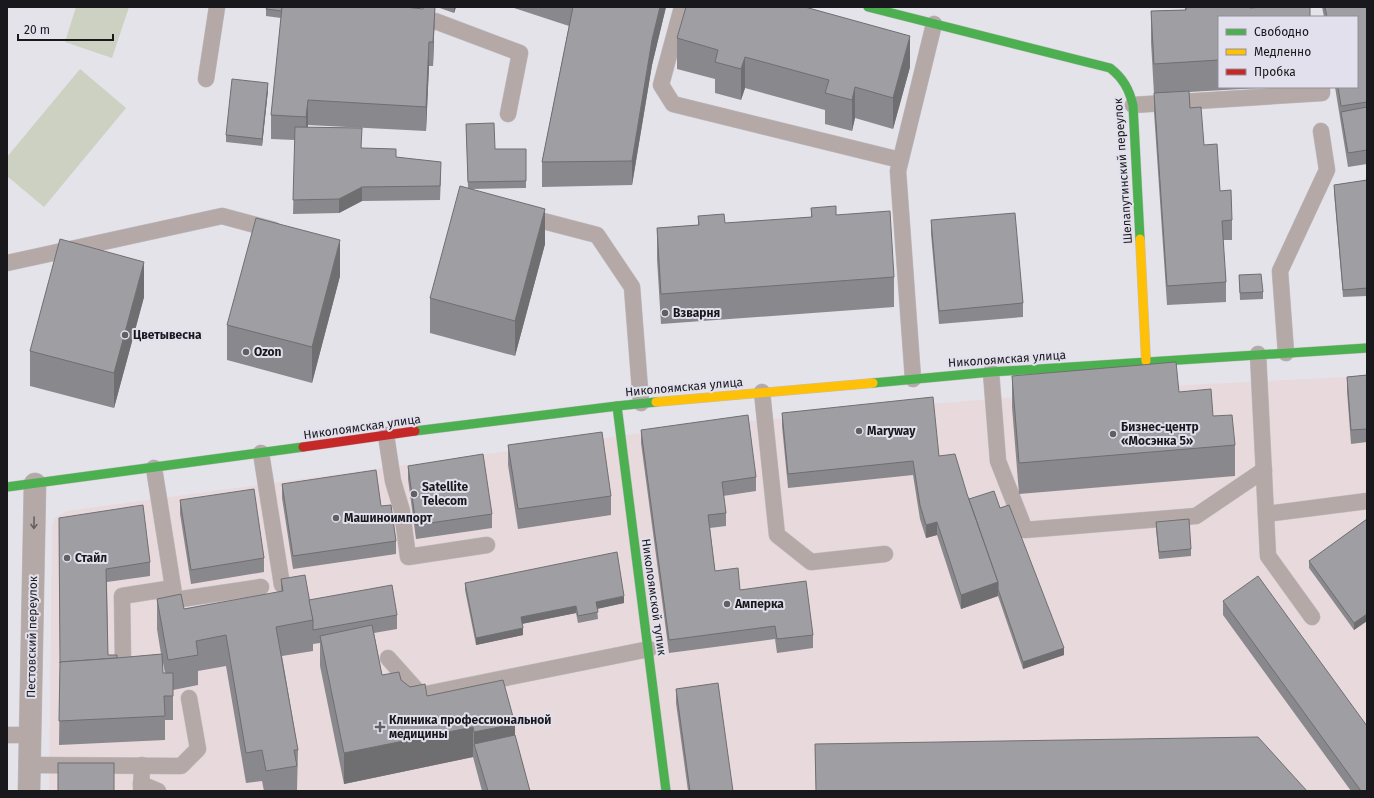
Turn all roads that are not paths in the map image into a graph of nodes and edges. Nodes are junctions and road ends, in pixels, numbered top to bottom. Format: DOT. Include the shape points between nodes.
graph roads {
  1 [pos="217,7"];
  2 [pos="682,7"];
  3 [pos="868,7"];
  4 [pos="435,21"];
  5 [pos="934,24"];
  6 [pos="206,79"];
  7 [pos="1322,88"];
  8 [pos="1133,105"];
  9 [pos="508,114"];
  10 [pos="1321,131"];
  11 [pos="900,160"];
  12 [pos="512,213"];
  13 [pos="287,234"];
  14 [pos="7,263"];
  15 [pos="1367,348"];
  16 [pos="1286,353"];
  17 [pos="1258,354"];
  18 [pos="1146,361"];
  19 [pos="991,372"];
  20 [pos="913,379"];
  21 [pos="762,392"];
  22 [pos="641,403"];
  23 [pos="617,406"];
  24 [pos="386,435"];
  25 [pos="262,453"];
  26 [pos="154,468"];
  27 [pos="1264,470"];
  28 [pos="35,484"];
  29 [pos="7,488"];
  30 [pos="1367,501"];
  31 [pos="1266,514"];
  32 [pos="487,545"];
  33 [pos="885,554"];
  34 [pos="282,585"];
  35 [pos="261,587"];
  36 [pos="173,588"];
  37 [pos="1312,616"];
  38 [pos="649,649"];
  39 [pos="388,658"];
  40 [pos="123,661"];
  41 [pos="190,698"];
  42 [pos="7,735"];
  43 [pos="30,735"];
  44 [pos="30,765"];
  45 [pos="142,765"];
  46 [pos="141,788"];
  47 [pos="29,791"];
  48 [pos="158,791"];
  49 [pos="666,791"];
  1 -- 6 [label="lane"];
  2 -- 11 [label="lane" via="661,85 673,104"];
  3 -- 5 [label="main road, Шелапутинский переулок"];
  4 -- 9 [label="lane" via="520,53"];
  5 -- 8 [label="main road, Шелапутинский переулок" via="1110,68 1127,86"];
  5 -- 11 [label="lane"];
  7 -- 8 [label="lane" via="1322,93"];
  8 -- 18 [label="main road, Шелапутинский переулок"];
  10 -- 16 [label="lane" via="1328,170 1280,271"];
  11 -- 20 [label="lane" via="894,221"];
  12 -- 22 [label="lane" via="597,235 632,288"];
  13 -- 14 [label="lane" via="222,216"];
  15 -- 16 [label="main road, Николоямская улица"];
  16 -- 17 [label="main road, Николоямская улица"];
  17 -- 18 [label="main road, Николоямская улица"];
  17 -- 27 [label="lane"];
  18 -- 19 [label="main road, Николоямская улица"];
  19 -- 20 [label="main road, Николоямская улица"];
  19 -- 27 [label="lane" via="998,461 1025,530 1196,516"];
  20 -- 21 [label="main road, Николоямская улица"];
  21 -- 22 [label="main road, Николоямская улица"];
  21 -- 33 [label="lane" via="777,534 811,562"];
  22 -- 23 [label="main road, Николоямская улица"];
  23 -- 24 [label="main road, Николоямская улица"];
  23 -- 38 [label="main road, Николоямской тупик"];
  24 -- 25 [label="main road, Николоямская улица"];
  24 -- 32 [label="lane" via="393,482 402,511 408,557"];
  25 -- 26 [label="main road, Николоямская улица"];
  25 -- 34 [label="lane"];
  26 -- 28 [label="main road, Николоямская улица"];
  26 -- 36 [label="lane"];
  27 -- 31 [label="lane"];
  28 -- 29 [label="main road, Николоямская улица"];
  28 -- 43 [label="street, Пестовский переулок, one-way"];
  30 -- 31 [label="lane"];
  31 -- 37 [label="lane" via="1268,556"];
  35 -- 36 [label="lane" via="175,600"];
  36 -- 40 [label="lane" via="122,596"];
  38 -- 39 [label="lane" via="421,695"];
  38 -- 49 [label="main road, Николоямской тупик"];
  41 -- 45 [label="lane" via="198,748 181,766"];
  42 -- 43 [label="lane"];
  43 -- 44 [label="street, Пестовский переулок"];
  44 -- 45 [label="lane"];
  44 -- 47 [label="street, Пестовский переулок"];
  45 -- 46 [label="lane"];
  46 -- 48 [label="lane"];
}
